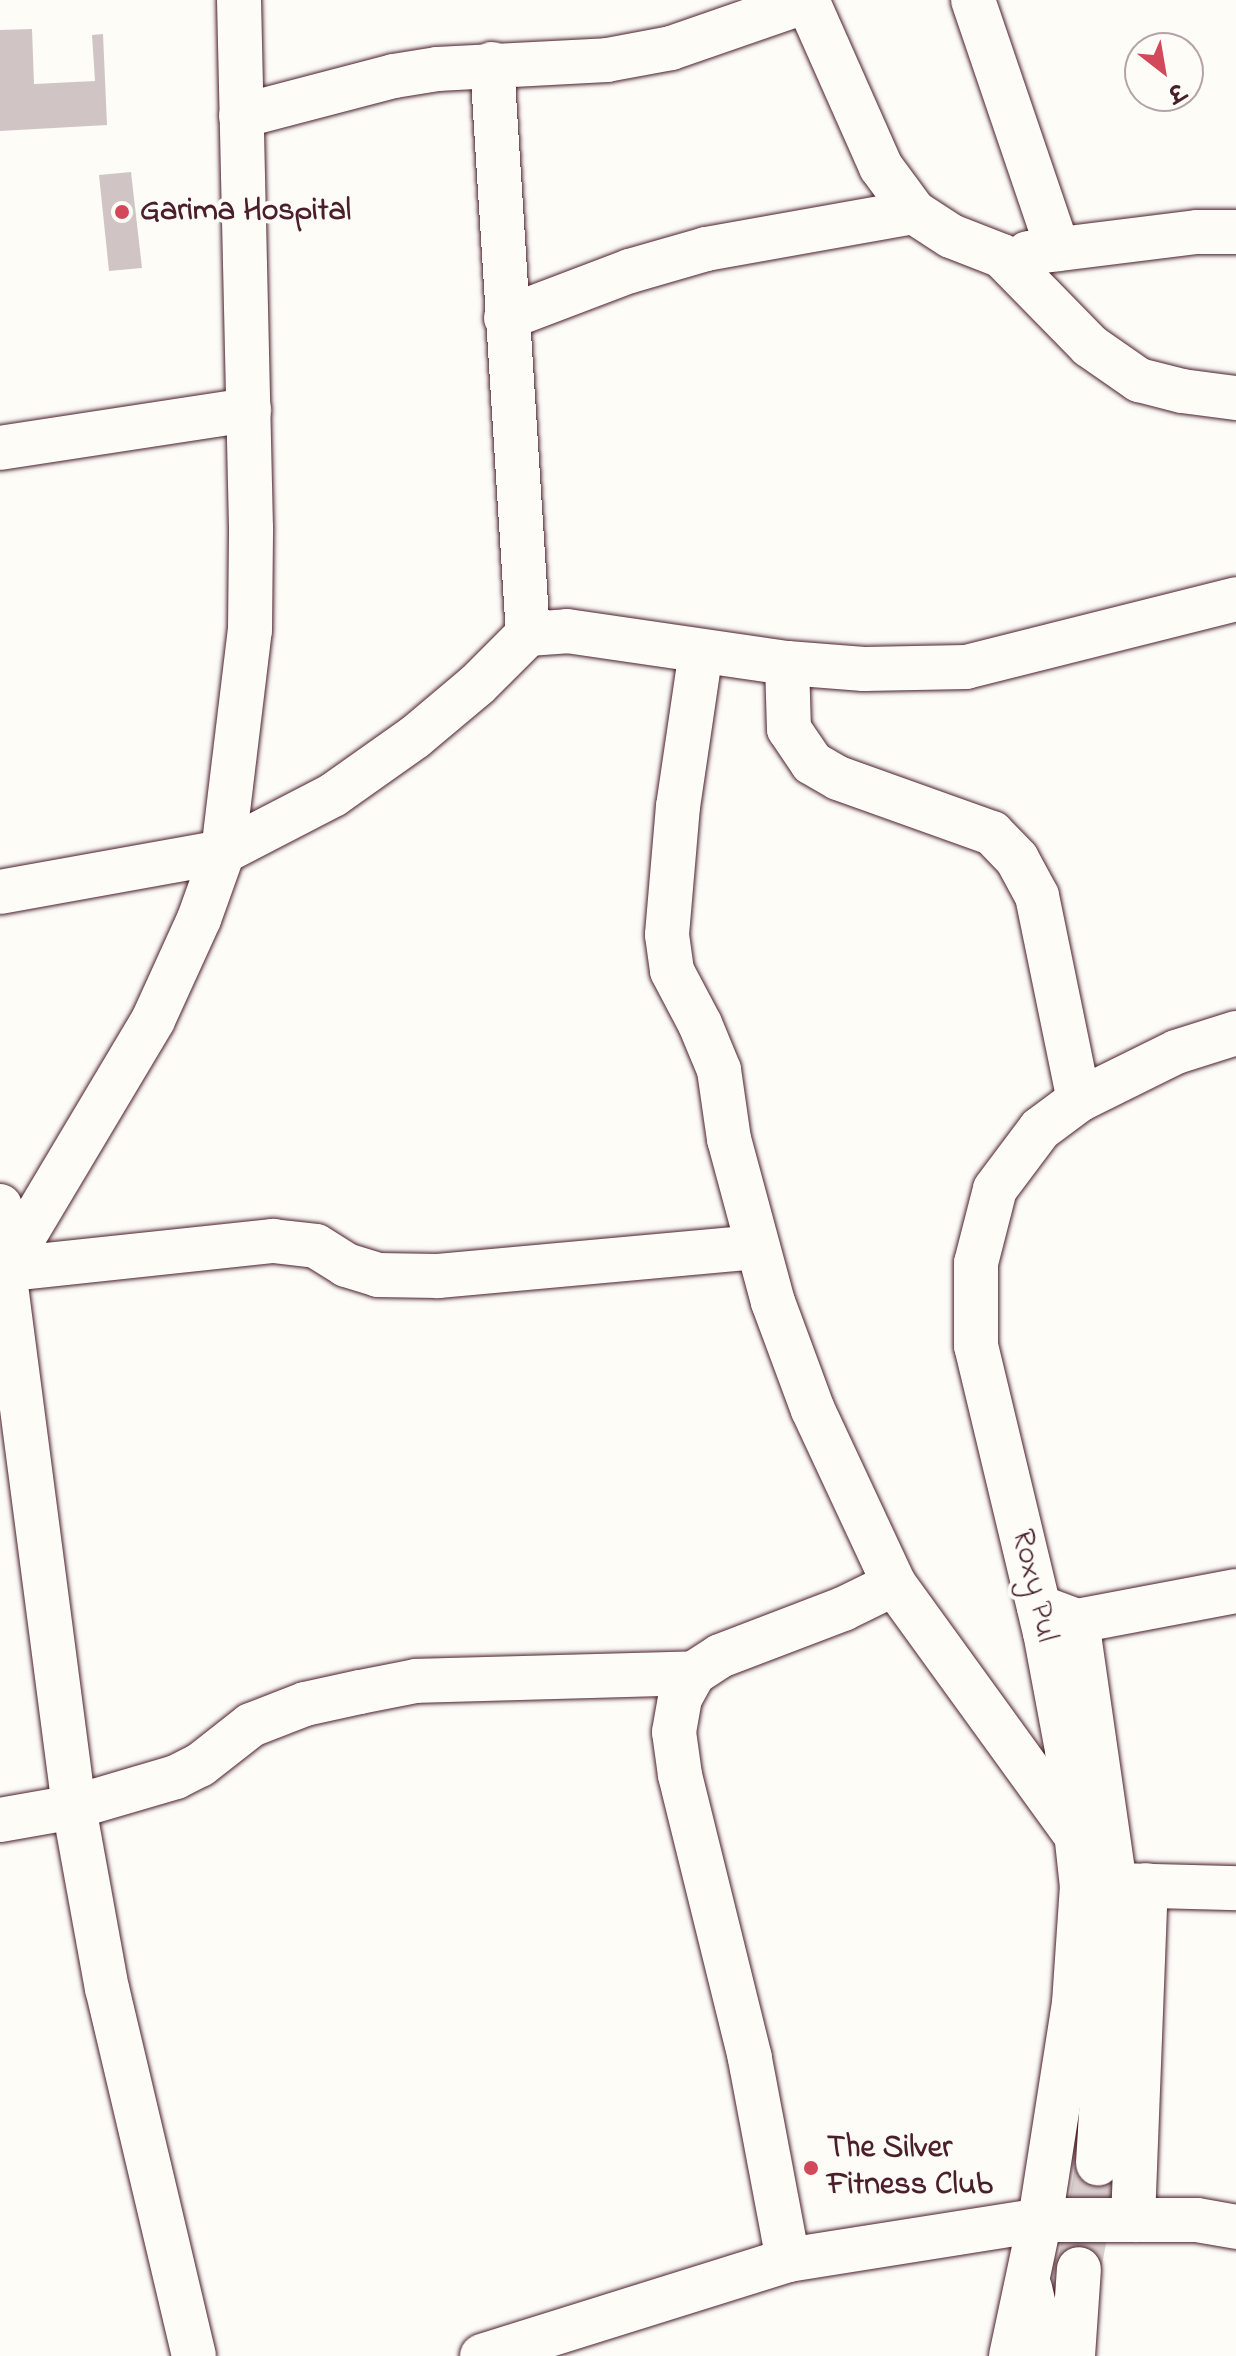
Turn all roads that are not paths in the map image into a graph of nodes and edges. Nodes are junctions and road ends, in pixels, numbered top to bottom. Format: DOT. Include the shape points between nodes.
graph roads {
  1 [pos="239,0"];
  2 [pos="807,0"];
  3 [pos="973,0"];
  4 [pos="492,64"];
  5 [pos="241,116"];
  6 [pos="914,212"];
  7 [pos="1236,232"];
  8 [pos="1058,249"];
  9 [pos="1002,256"];
  10 [pos="506,318"];
  11 [pos="1236,398"];
  12 [pos="249,410"];
  13 [pos="0,448"];
  14 [pos="1236,599"];
  15 [pos="528,634"];
  16 [pos="701,651"];
  17 [pos="787,663"];
  18 [pos="223,852"];
  19 [pos="0,892"];
  20 [pos="1236,1033"];
  21 [pos="1079,1100"];
  22 [pos="0,1206"];
  23 [pos="757,1247"];
  24 [pos="2,1270"];
  25 [pos="894,1584"];
  26 [pos="1236,1591"];
  27 [pos="1058,1614"];
  28 [pos="694,1673"];
  29 [pos="74,1807"];
  30 [pos="0,1820"];
  31 [pos="1076,1835"];
  32 [pos="1130,1885"];
  33 [pos="1236,1888"];
  34 [pos="1098,2163"];
  35 [pos="1040,2220"];
  36 [pos="1133,2220"];
  37 [pos="1236,2227"];
  38 [pos="788,2260"];
  39 [pos="1079,2269"];
  40 [pos="1027,2278"];
  41 [pos="194,2356"];
  42 [pos="482,2356"];
  43 [pos="1011,2356"];
  44 [pos="1046,2356"];
  45 [pos="1073,2356"];
  1 -- 5 [label="street"];
  2 -- 4 [label="street" via="671,48 607,60"];
  2 -- 6 [label="street" via="881,167"];
  3 -- 8 [label="street"];
  4 -- 5 [label="street" via="394,76"];
  4 -- 10 [label="street"];
  5 -- 12 [label="street"];
  6 -- 9 [label="street" via="951,236"];
  6 -- 10 [label="street" via="706,249"];
  7 -- 8 [label="street"];
  8 -- 9 [label="street"];
  9 -- 11 [label="street" via="1090,346 1139,380"];
  10 -- 15 [label="street"];
  12 -- 13 [label="street"];
  12 -- 18 [label="street" via="250,630"];
  14 -- 17 [label="street" via="966,667 864,669"];
  15 -- 16 [label="street" via="567,631"];
  15 -- 18 [label="street" via="415,737 333,795"];
  16 -- 17 [label="street"];
  16 -- 23 [label="street" via="678,806 667,935 672,971 719,1070 729,1139"];
  17 -- 21 [label="street" via="789,729 812,763 838,778 992,833 1017,859 1037,896"];
  18 -- 19 [label="street"];
  18 -- 24 [label="street" via="153,1020"];
  20 -- 21 [label="street, Roxy Pul" via="1176,1052"];
  21 -- 27 [label="street, Roxy Pul" via="1040,1129 995,1189 976,1263 976,1346"];
  22 -- 24 [label="street"];
  23 -- 24 [label="street" via="438,1276 378,1275 346,1265 316,1246 273,1241"];
  23 -- 25 [label="street" via="813,1410"];
  24 -- 29 [label="street"];
  25 -- 28 [label="street" via="733,1650"];
  25 -- 31 [label="street"];
  26 -- 27 [label="street"];
  27 -- 31 [label="street, Roxy Pul"];
  27 -- 32 [label="street"];
  28 -- 29 [label="street" via="416,1681 360,1692 305,1704 251,1725 176,1777"];
  28 -- 38 [label="street" via="680,1698 674,1732 680,1775 750,2058"];
  29 -- 30 [label="street"];
  29 -- 41 [label="street" via="107,1989"];
  31 -- 35 [label="street, Roxy Pul" via="1082,1887 1074,2003"];
  32 -- 33 [label="street"];
  32 -- 34 [label="street"];
  32 -- 36 [label="street"];
  35 -- 36 [label="street"];
  35 -- 38 [label="street"];
  35 -- 40 [label="street, Roxy Pul"];
  36 -- 37 [label="street" via="1197,2220"];
  38 -- 42 [label="street"];
  39 -- 45 [label="street"];
  40 -- 43 [label="street, Roxy Pul"];
  40 -- 44 [label="street"];
}
